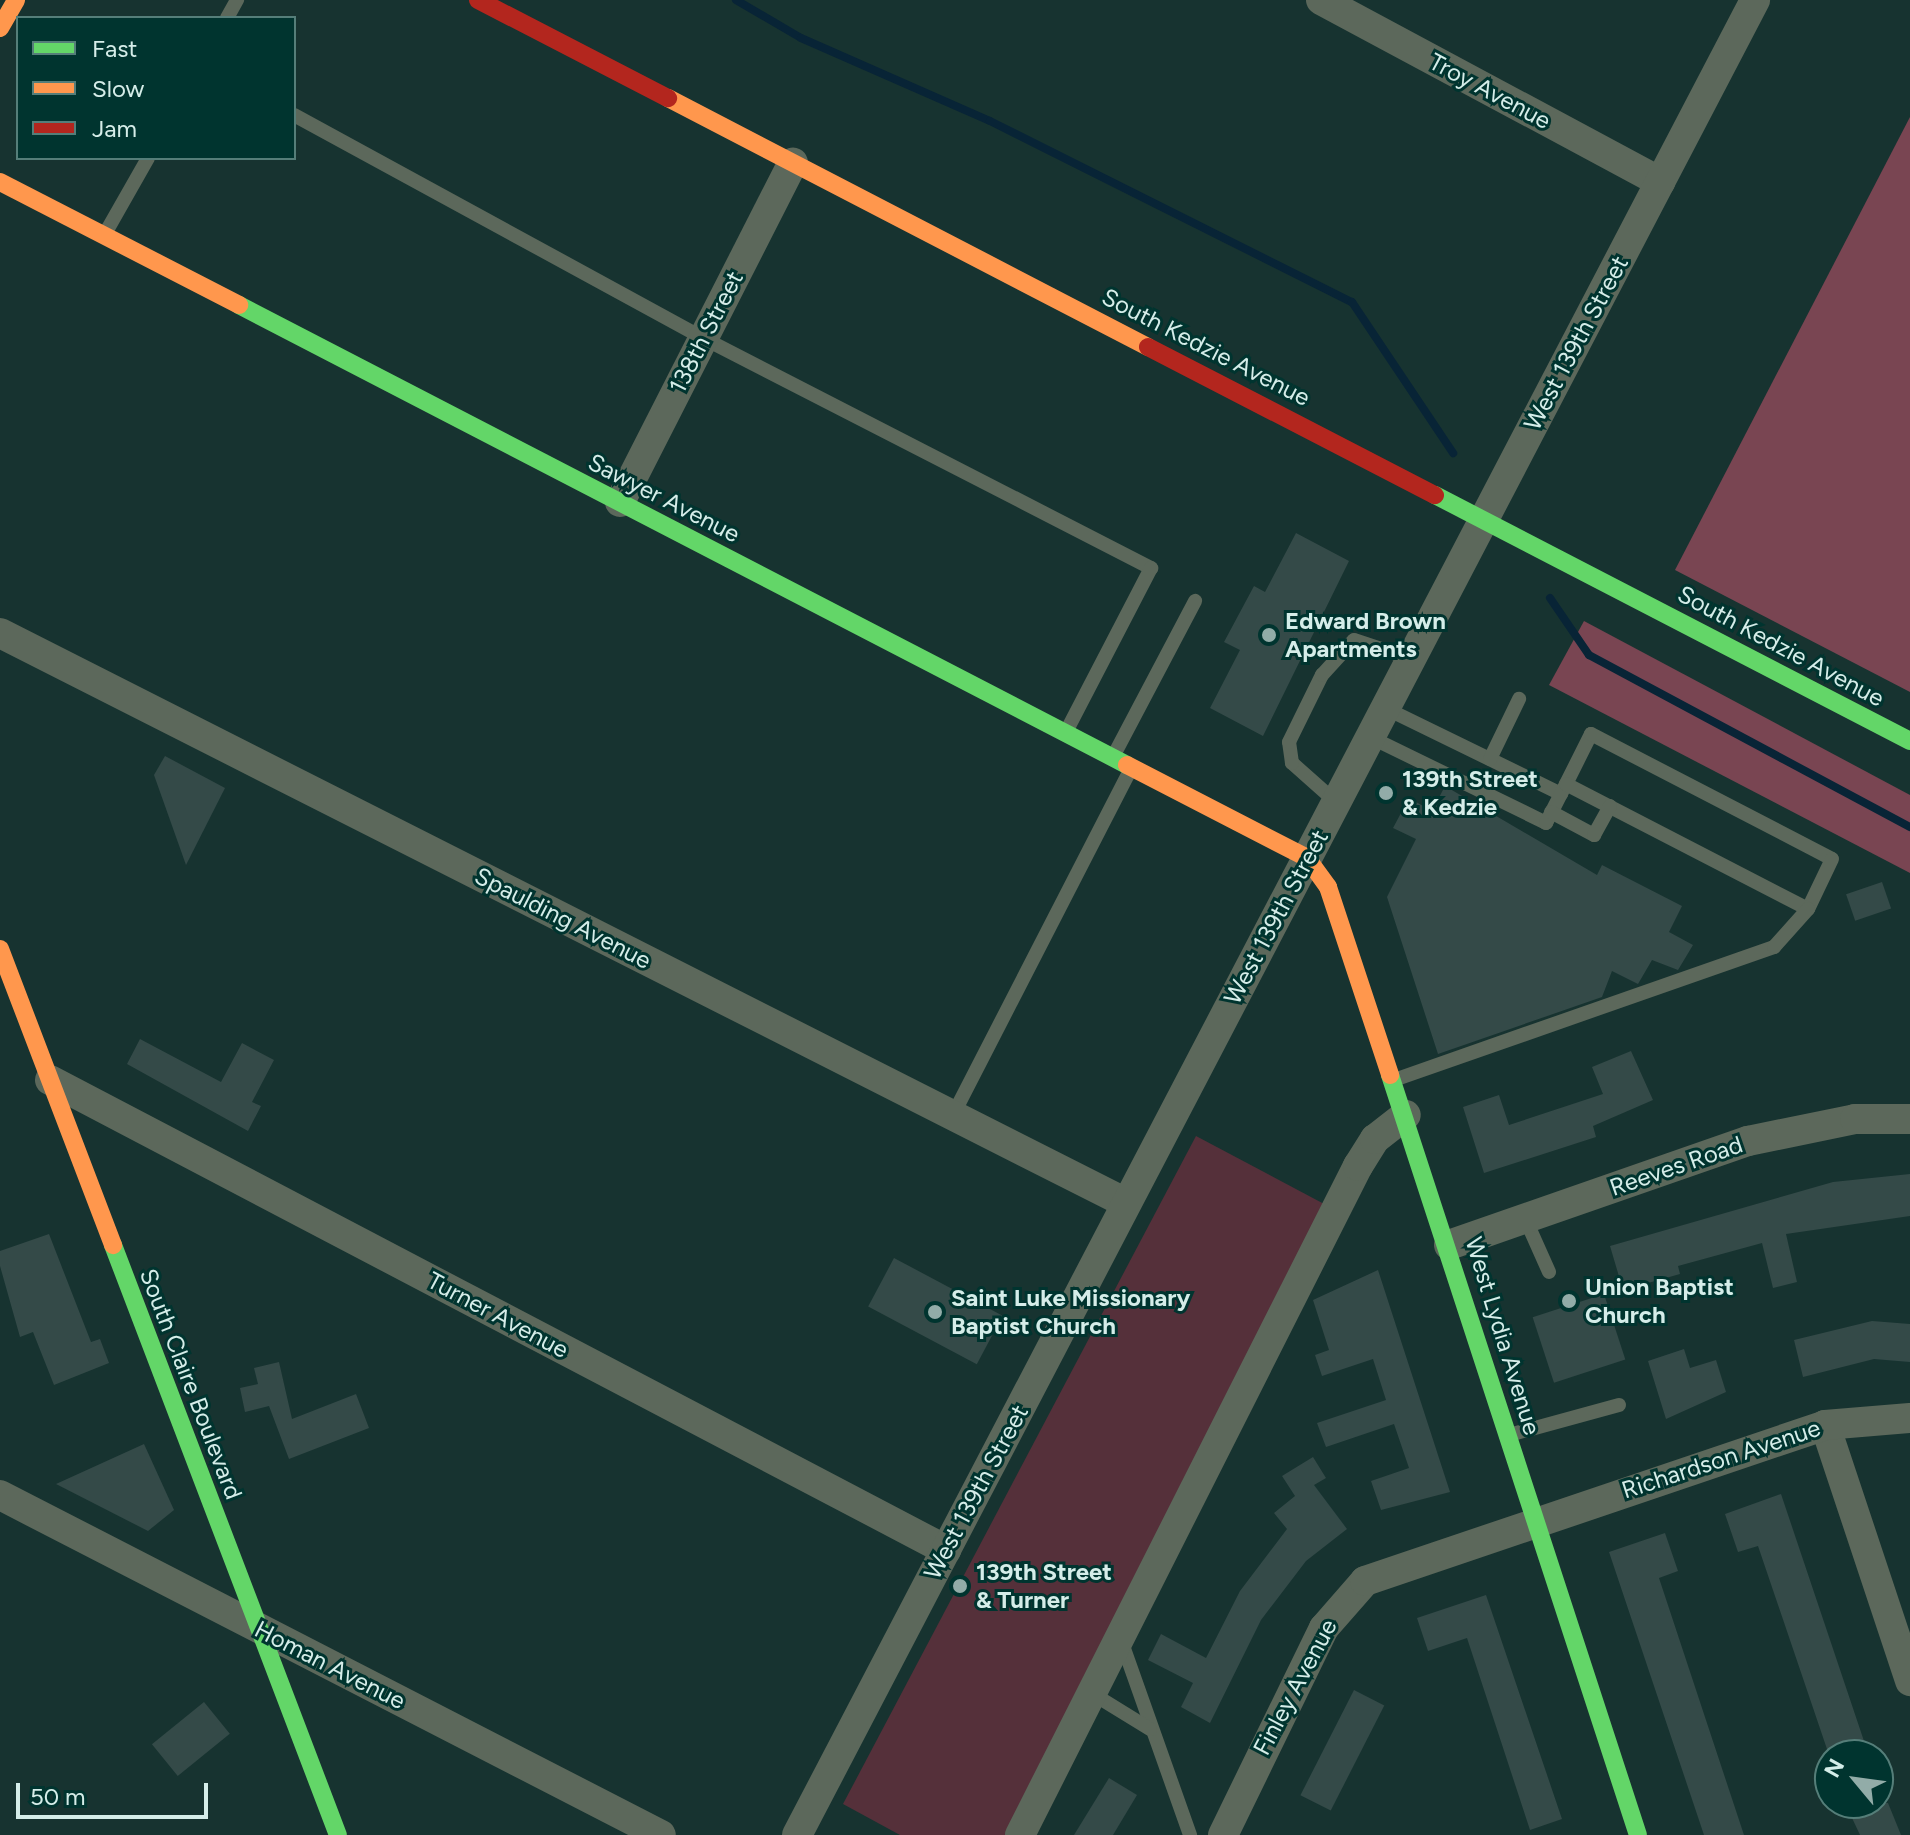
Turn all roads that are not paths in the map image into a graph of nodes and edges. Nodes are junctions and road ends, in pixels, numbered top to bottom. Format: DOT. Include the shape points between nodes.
graph roads {
  1 [pos="16,0"];
  2 [pos="478,0"];
  3 [pos="1321,0"];
  4 [pos="1755,0"];
  5 [pos="0,28"];
  6 [pos="296,116"];
  7 [pos="147,160"];
  8 [pos="793,162"];
  9 [pos="0,182"];
  10 [pos="1660,182"];
  11 [pos="104,235"];
  12 [pos="703,338"];
  13 [pos="620,502"];
  14 [pos="1485,517"];
  15 [pos="1195,601"];
  16 [pos="0,633"];
  17 [pos="1411,659"];
  18 [pos="1519,699"];
  19 [pos="1385,708"];
  20 [pos="1066,733"];
  21 [pos="1370,737"];
  22 [pos="1910,741"];
  23 [pos="1113,757"];
  24 [pos="1490,759"];
  25 [pos="1132,767"];
  26 [pos="1563,789"];
  27 [pos="1336,802"];
  28 [pos="1610,806"];
  29 [pos="1548,818"];
  30 [pos="1307,858"];
  31 [pos="1808,909"];
  32 [pos="0,949"];
  33 [pos="50,1080"];
  34 [pos="1394,1080"];
  35 [pos="953,1115"];
  36 [pos="1406,1115"];
  37 [pos="1910,1119"];
  38 [pos="1126,1203"];
  39 [pos="1525,1218"];
  40 [pos="1449,1245"];
  41 [pos="1549,1272"];
  42 [pos="1619,1405"];
  43 [pos="1910,1418"];
  44 [pos="1825,1425"];
  45 [pos="1509,1435"];
  46 [pos="0,1495"];
  47 [pos="1535,1519"];
  48 [pos="946,1550"];
  49 [pos="258,1628"];
  50 [pos="1121,1638"];
  51 [pos="1910,1681"];
  52 [pos="1093,1694"];
  53 [pos="1150,1729"];
  54 [pos="338,1835"];
  55 [pos="661,1835"];
  56 [pos="797,1835"];
  57 [pos="1020,1835"];
  58 [pos="1190,1835"];
  59 [pos="1223,1835"];
  60 [pos="1638,1835"];
  1 -- 5 [label="street"];
  2 -- 8 [label="street, South Kedzie Avenue"];
  3 -- 10 [label="street, Troy Avenue"];
  4 -- 10 [label="street, West 139th Street"];
  6 -- 12 [label="lane"];
  7 -- 11 [label="lane"];
  8 -- 12 [label="street, 138th Street"];
  8 -- 14 [label="street, South Kedzie Avenue"];
  9 -- 11 [label="street, Sawyer Avenue"];
  10 -- 14 [label="street, West 139th Street"];
  11 -- 13 [label="street, Sawyer Avenue"];
  12 -- 13 [label="street, 138th Street"];
  12 -- 20 [label="lane" via="1151,568"];
  13 -- 20 [label="street, Sawyer Avenue"];
  14 -- 17 [label="street, West 139th Street"];
  14 -- 22 [label="street, South Kedzie Avenue"];
  15 -- 23 [label="lane"];
  16 -- 35 [label="street, Spaulding Avenue"];
  17 -- 19 [label="street, West 139th Street"];
  17 -- 27 [label="lane" via="1354,640 1322,675 1289,742 1292,763"];
  18 -- 24 [label="lane"];
  19 -- 21 [label="street, West 139th Street"];
  19 -- 24 [label="lane"];
  20 -- 23 [label="street, Sawyer Avenue"];
  21 -- 27 [label="street, West 139th Street"];
  21 -- 29 [label="lane"];
  23 -- 25 [label="street, Sawyer Avenue"];
  24 -- 26 [label="lane"];
  25 -- 30 [label="street, Sawyer Avenue"];
  25 -- 35 [label="lane"];
  26 -- 28 [label="lane"];
  26 -- 29 [label="lane"];
  26 -- 31 [label="lane" via="1591,734 1832,859"];
  27 -- 30 [label="street, West 139th Street"];
  28 -- 29 [label="lane" via="1594,835"];
  28 -- 31 [label="lane"];
  30 -- 34 [label="street, West Lydia Avenue" via="1328,887"];
  30 -- 38 [label="street, West 139th Street"];
  31 -- 34 [label="lane" via="1774,947"];
  32 -- 33 [label="street, South Claire Boulevard"];
  33 -- 48 [label="street, Turner Avenue"];
  33 -- 49 [label="street, South Claire Boulevard"];
  34 -- 36 [label="street, West Lydia Avenue"];
  35 -- 38 [label="street, Spaulding Avenue"];
  36 -- 40 [label="street, West Lydia Avenue"];
  36 -- 50 [label="street" via="1375,1139 1358,1166"];
  37 -- 39 [label="street, Reeves Road" via="1855,1119 1748,1141"];
  38 -- 48 [label="street, West 139th Street"];
  39 -- 40 [label="street, Reeves Road"];
  39 -- 41 [label="lane"];
  40 -- 45 [label="street, West Lydia Avenue"];
  42 -- 45 [label="lane"];
  43 -- 44 [label="street, Richardson Avenue"];
  44 -- 47 [label="street, Richardson Avenue"];
  44 -- 51 [label="street"];
  45 -- 47 [label="street, West Lydia Avenue"];
  46 -- 49 [label="street, Homan Avenue"];
  47 -- 59 [label="street, Finley Avenue" via="1381,1572 1350,1595 1324,1628"];
  47 -- 60 [label="street, West Lydia Avenue"];
  48 -- 56 [label="street, West 139th Street"];
  49 -- 54 [label="street, South Claire Boulevard"];
  49 -- 55 [label="street, Homan Avenue"];
  50 -- 52 [label="street"];
  50 -- 53 [label="lane"];
  52 -- 53 [label="lane"];
  52 -- 57 [label="street"];
  53 -- 58 [label="lane"];
}
